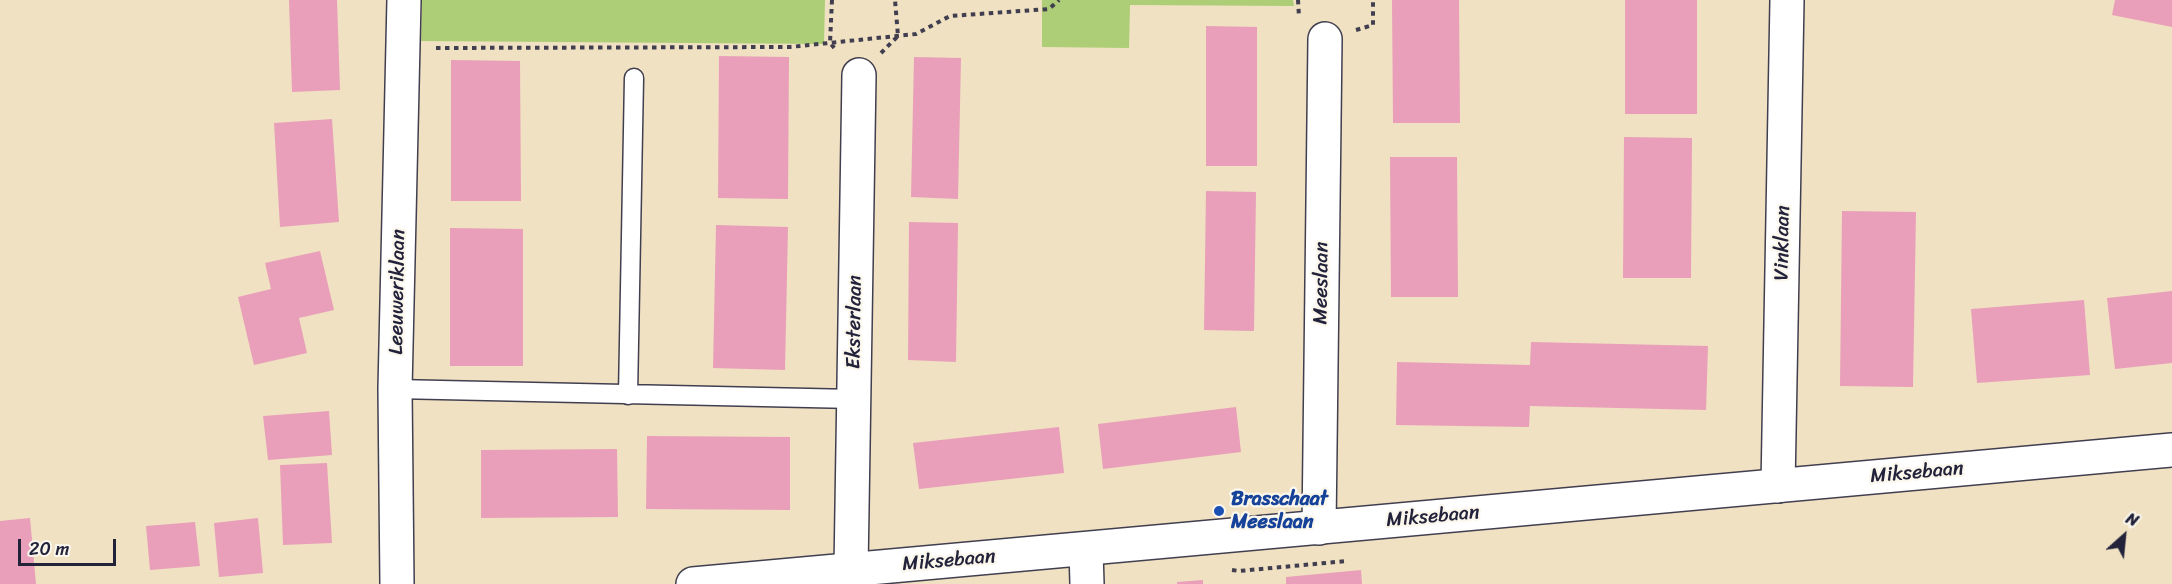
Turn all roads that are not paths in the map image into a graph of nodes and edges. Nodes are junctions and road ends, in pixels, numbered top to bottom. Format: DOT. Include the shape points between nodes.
graph roads {
  1 [pos="404,0"];
  2 [pos="1787,0"];
  3 [pos="1325,39"];
  4 [pos="859,75"];
  5 [pos="634,78"];
  6 [pos="395,389"];
  7 [pos="628,394"];
  8 [pos="854,399"];
  9 [pos="2172,450"];
  10 [pos="1778,486"];
  11 [pos="1319,528"];
  12 [pos="1086,550"];
  13 [pos="851,569"];
  14 [pos="397,584"];
  15 [pos="693,584"];
  16 [pos="1087,584"];
  1 -- 6 [label="street, Leeuweriklaan"];
  2 -- 10 [label="street, Vinklaan"];
  3 -- 11 [label="street, Meeslaan"];
  4 -- 8 [label="street, Eksterlaan"];
  5 -- 7 [label="lane"];
  6 -- 7 [label="lane"];
  6 -- 14 [label="street, Leeuweriklaan"];
  7 -- 8 [label="lane"];
  8 -- 13 [label="street, Eksterlaan"];
  9 -- 10 [label="street, Miksebaan"];
  10 -- 11 [label="street, Miksebaan"];
  11 -- 12 [label="street, Miksebaan"];
  12 -- 13 [label="street, Miksebaan"];
  12 -- 16 [label="street"];
  13 -- 15 [label="street, Miksebaan"];
}
